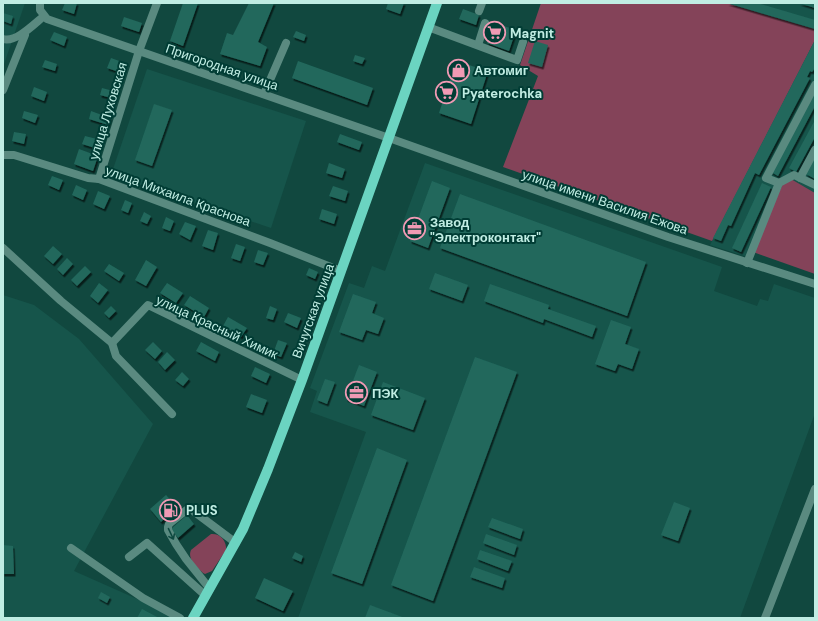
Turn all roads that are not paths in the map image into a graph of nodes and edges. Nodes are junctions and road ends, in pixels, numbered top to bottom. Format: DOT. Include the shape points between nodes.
graph roads {
  1 [pos="40,3"];
  2 [pos="157,3"];
  3 [pos="437,3"];
  4 [pos="482,3"];
  5 [pos="479,11"];
  6 [pos="45,17"];
  7 [pos="485,23"];
  8 [pos="428,27"];
  9 [pos="25,35"];
  10 [pos="3,39"];
  11 [pos="286,42"];
  12 [pos="524,42"];
  13 [pos="478,45"];
  14 [pos="139,51"];
  15 [pos="815,85"];
  16 [pos="3,90"];
  17 [pos="264,94"];
  18 [pos="389,138"];
  19 [pos="815,150"];
  20 [pos="3,155"];
  21 [pos="800,178"];
  22 [pos="99,179"];
  23 [pos="779,183"];
  24 [pos="815,185"];
  25 [pos="3,248"];
  26 [pos="747,263"];
  27 [pos="341,271"];
  28 [pos="815,284"];
  29 [pos="112,343"];
  30 [pos="302,380"];
  31 [pos="172,414"];
  32 [pos="815,489"];
  33 [pos="236,543"];
  34 [pos="71,548"];
  35 [pos="129,557"];
  36 [pos="208,592"];
  37 [pos="180,618"];
  38 [pos="193,618"];
  39 [pos="765,618"];
  1 -- 6 [label="street" via="40,10"];
  2 -- 14 [label="street, улица Луховская"];
  3 -- 8 [label="main road, Вичугская улица"];
  4 -- 5 [label="street"];
  6 -- 10 [label="street" via="18,36"];
  6 -- 14 [label="street, Пригородная улица"];
  7 -- 13 [label="street"];
  8 -- 13 [label="street"];
  8 -- 18 [label="main road, Вичугская улица"];
  9 -- 16 [label="street"];
  11 -- 17 [label="street"];
  12 -- 13 [label="street" via="517,60"];
  14 -- 17 [label="street, Пригородная улица"];
  14 -- 22 [label="street, улица Луховская"];
  15 -- 23 [label="street" via="766,178"];
  17 -- 18 [label="street, Пригородная улица"];
  18 -- 26 [label="street, улица имени Василия Ежова" via="668,238"];
  18 -- 27 [label="main road, Вичугская улица"];
  19 -- 21 [label="street"];
  20 -- 22 [label="street, улица Михаила Краснова" via="14,155 88,178"];
  21 -- 23 [label="street" via="794,175"];
  21 -- 24 [label="street"];
  22 -- 27 [label="street, улица Михаила Краснова"];
  23 -- 26 [label="street"];
  25 -- 29 [label="street"];
  26 -- 28 [label="street, улица имени Василия Ежова"];
  27 -- 30 [label="main road, Вичугская улица"];
  29 -- 30 [label="street, улица Красный Химик" via="148,305"];
  29 -- 31 [label="street" via="116,356"];
  30 -- 33 [label="main road, Вичугская улица"];
  32 -- 39 [label="street"];
  33 -- 36 [label="main road, Вичугская улица"];
  33 -- 36 [label="street, one-way" via="189,508 169,524 168,530 176,544"];
  34 -- 37 [label="street" via="143,598"];
  35 -- 36 [label="street" via="147,543"];
  36 -- 38 [label="main road, Вичугская улица"];
}
